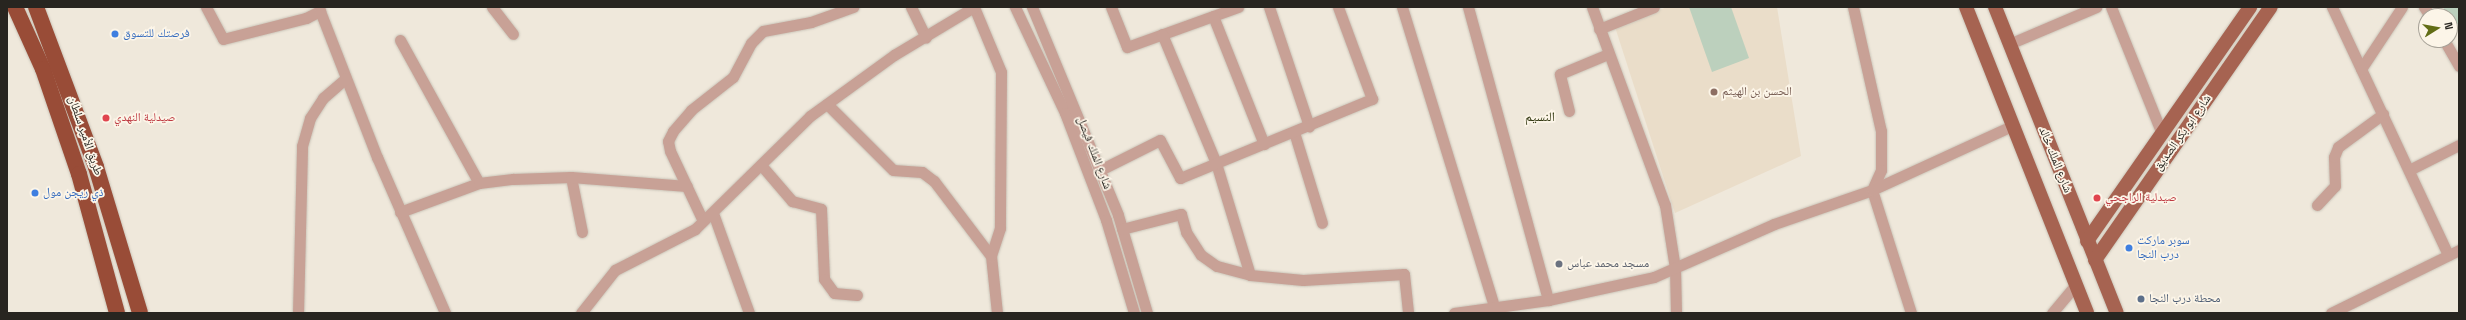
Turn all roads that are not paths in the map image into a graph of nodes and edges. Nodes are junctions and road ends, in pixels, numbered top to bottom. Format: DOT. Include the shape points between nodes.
graph roads {
  1 [pos="15,7"];
  2 [pos="36,7"];
  3 [pos="206,7"];
  4 [pos="492,7"];
  5 [pos="853,7"];
  6 [pos="911,7"];
  7 [pos="974,7"];
  8 [pos="1016,7"];
  9 [pos="1032,7"];
  10 [pos="1111,7"];
  11 [pos="1238,7"];
  12 [pos="1269,7"];
  13 [pos="1338,7"];
  14 [pos="1402,7"];
  15 [pos="1468,7"];
  16 [pos="1592,7"];
  17 [pos="1654,7"];
  18 [pos="1853,7"];
  19 [pos="1966,7"];
  20 [pos="1995,7"];
  21 [pos="2096,7"];
  22 [pos="2111,7"];
  23 [pos="2250,7"];
  24 [pos="2271,7"];
  25 [pos="2332,7"];
  26 [pos="2402,7"];
  27 [pos="324,9"];
  28 [pos="1213,16"];
  29 [pos="1599,29"];
  30 [pos="513,34"];
  31 [pos="1162,34"];
  32 [pos="926,38"];
  33 [pos="400,40"];
  34 [pos="2009,44"];
  35 [pos="2449,48"];
  36 [pos="1608,54"];
  37 [pos="2459,66"];
  38 [pos="2361,69"];
  39 [pos="346,78"];
  40 [pos="827,104"];
  41 [pos="1568,111"];
  42 [pos="2383,114"];
  43 [pos="1309,126"];
  44 [pos="2012,126"];
  45 [pos="1294,132"];
  46 [pos="2162,134"];
  47 [pos="1264,144"];
  48 [pos="2459,145"];
  49 [pos="1216,163"];
  50 [pos="761,165"];
  51 [pos="1100,170"];
  52 [pos="2408,170"];
  53 [pos="571,177"];
  54 [pos="478,183"];
  55 [pos="687,186"];
  56 [pos="1872,190"];
  57 [pos="2317,205"];
  58 [pos="400,212"];
  59 [pos="713,213"];
  60 [pos="703,221"];
  61 [pos="1322,223"];
  62 [pos="1122,229"];
  63 [pos="582,232"];
  64 [pos="2087,241"];
  65 [pos="2459,250"];
  66 [pos="2448,255"];
  67 [pos="991,256"];
  68 [pos="2095,260"];
  69 [pos="1674,268"];
  70 [pos="1250,275"];
  71 [pos="2076,284"];
  72 [pos="857,295"];
  73 [pos="1548,300"];
  74 [pos="1496,310"];
  75 [pos="117,313"];
  76 [pos="140,313"];
  77 [pos="298,313"];
  78 [pos="445,313"];
  79 [pos="581,313"];
  80 [pos="749,313"];
  81 [pos="997,313"];
  82 [pos="1134,313"];
  83 [pos="1147,313"];
  84 [pos="1408,313"];
  85 [pos="1454,313"];
  86 [pos="1676,313"];
  87 [pos="1911,313"];
  88 [pos="2052,313"];
  89 [pos="2088,313"];
  90 [pos="2116,313"];
  91 [pos="2331,313"];
  1 -- 75 [label="highway, طريق الأمير سلطان" via="43,69 76,166"];
  2 -- 76 [label="highway, طريق الأمير سلطان" via="96,167"];
  3 -- 27 [label="street" via="223,39 306,18"];
  4 -- 30 [label="street"];
  5 -- 55 [label="street" via="811,22 763,31 751,43 734,77 681,120 668,141"];
  6 -- 32 [label="street"];
  7 -- 32 [label="street"];
  7 -- 67 [label="street" via="1001,72 1000,228"];
  8 -- 82 [label="street, شارع الملك فيصل" via="1065,113 1106,220"];
  9 -- 51 [label="street"];
  10 -- 31 [label="street" via="1127,47"];
  11 -- 28 [label="street"];
  12 -- 43 [label="street"];
  13 -- 43 [label="street" via="1372,99"];
  14 -- 74 [label="street"];
  15 -- 73 [label="street"];
  16 -- 29 [label="street"];
  17 -- 29 [label="street"];
  18 -- 56 [label="street" via="1881,131 1880,170"];
  19 -- 44 [label="main road"];
  20 -- 34 [label="main road, شارع الملك خالد"];
  21 -- 34 [label="street"];
  22 -- 46 [label="street"];
  23 -- 46 [label="main road, شارع ابو بكر الصديق"];
  24 -- 68 [label="main road, شارع ابو بكر الصديق"];
  25 -- 38 [label="street"];
  26 -- 38 [label="street"];
  27 -- 39 [label="street"];
  28 -- 31 [label="street"];
  28 -- 47 [label="street"];
  29 -- 36 [label="street"];
  31 -- 49 [label="street"];
  32 -- 40 [label="street"];
  33 -- 54 [label="street"];
  34 -- 64 [label="main road, شارع الملك خالد"];
  35 -- 37 [label="street"];
  36 -- 41 [label="street" via="1560,74"];
  36 -- 69 [label="street" via="1665,205"];
  38 -- 42 [label="street"];
  39 -- 58 [label="street"];
  39 -- 77 [label="street" via="323,98 310,118 302,146"];
  40 -- 50 [label="street"];
  40 -- 67 [label="street" via="893,170 922,172 934,182"];
  42 -- 52 [label="street"];
  42 -- 57 [label="street" via="2338,147 2334,157 2335,186"];
  43 -- 45 [label="street"];
  44 -- 56 [label="street"];
  44 -- 71 [label="main road"];
  45 -- 47 [label="street"];
  45 -- 61 [label="street"];
  46 -- 64 [label="main road, شارع ابو بكر الصديق"];
  47 -- 49 [label="street"];
  48 -- 52 [label="street"];
  49 -- 51 [label="street" via="1180,178 1160,140"];
  49 -- 70 [label="street"];
  50 -- 59 [label="street"];
  50 -- 72 [label="street" via="792,201 821,209 824,279 834,293"];
  51 -- 62 [label="street"];
  52 -- 66 [label="street"];
  53 -- 54 [label="street"];
  53 -- 55 [label="street"];
  53 -- 63 [label="street"];
  54 -- 58 [label="street"];
  55 -- 60 [label="street"];
  56 -- 69 [label="street" via="1774,224"];
  56 -- 87 [label="street"];
  58 -- 78 [label="street"];
  59 -- 60 [label="street"];
  59 -- 80 [label="street"];
  60 -- 79 [label="street" via="615,270"];
  62 -- 70 [label="street" via="1181,214 1186,232 1201,255 1216,266"];
  62 -- 83 [label="street"];
  64 -- 68 [label="main road, شارع الملك خالد"];
  65 -- 66 [label="street"];
  66 -- 91 [label="street"];
  67 -- 81 [label="street"];
  68 -- 90 [label="main road, شارع الملك خالد"];
  69 -- 73 [label="street" via="1654,277"];
  69 -- 86 [label="street"];
  70 -- 84 [label="street" via="1303,280 1404,274"];
  71 -- 88 [label="street"];
  71 -- 89 [label="main road"];
  73 -- 74 [label="street"];
  74 -- 85 [label="street"];
}
